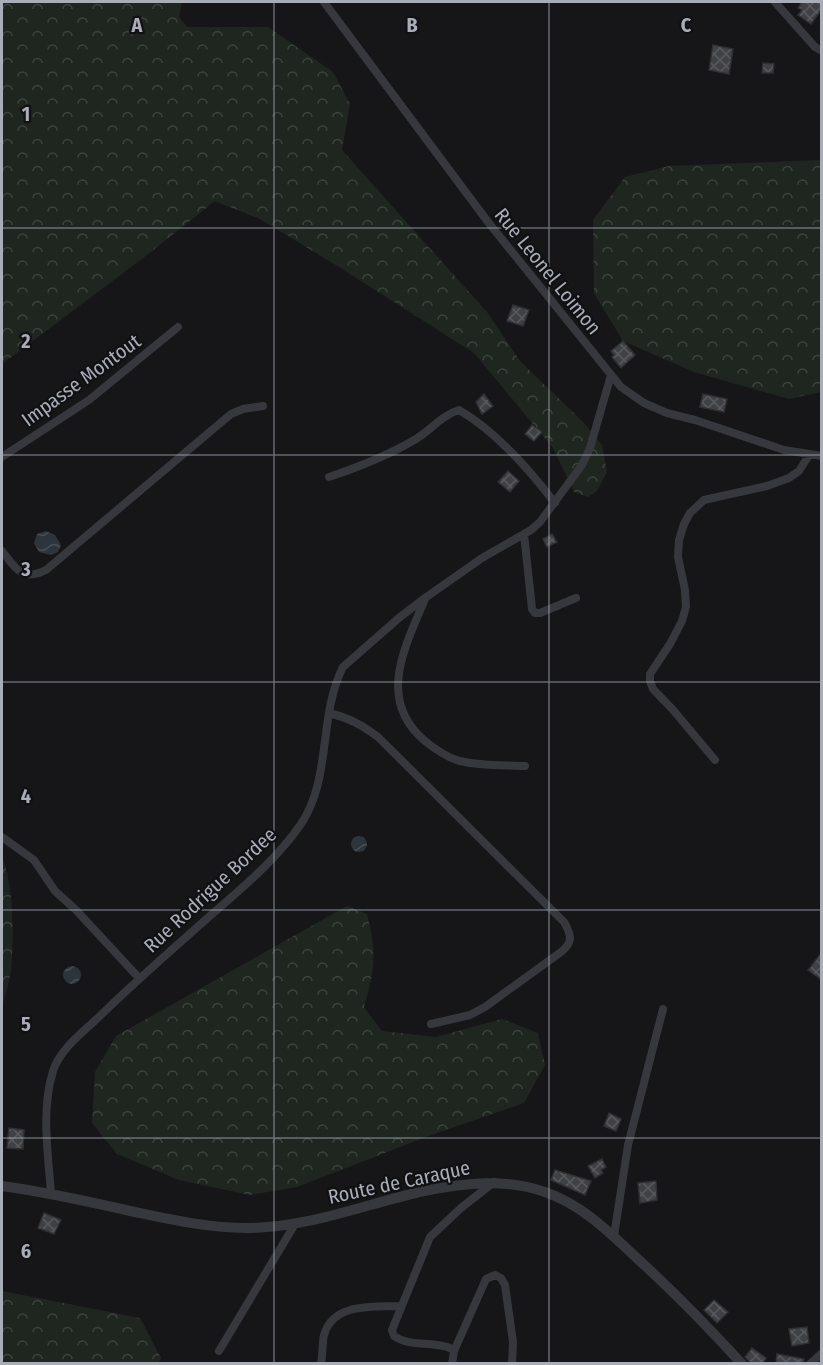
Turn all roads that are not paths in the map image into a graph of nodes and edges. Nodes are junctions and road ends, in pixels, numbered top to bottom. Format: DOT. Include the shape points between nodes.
graph roads {
  1 [pos="324,2"];
  2 [pos="775,2"];
  3 [pos="822,51"];
  4 [pos="178,327"];
  5 [pos="611,375"];
  6 [pos="262,406"];
  7 [pos="809,455"];
  8 [pos="822,456"];
  9 [pos="2,457"];
  10 [pos="330,477"];
  11 [pos="555,503"];
  12 [pos="524,534"];
  13 [pos="2,551"];
  14 [pos="425,598"];
  15 [pos="576,598"];
  16 [pos="329,713"];
  17 [pos="715,760"];
  18 [pos="525,766"];
  19 [pos="2,837"];
  20 [pos="140,978"];
  21 [pos="663,1009"];
  22 [pos="431,1024"];
  23 [pos="495,1182"];
  24 [pos="2,1186"];
  25 [pos="51,1193"];
  26 [pos="296,1224"];
  27 [pos="614,1236"];
  28 [pos="401,1306"];
  29 [pos="219,1351"];
  30 [pos="454,1351"];
  31 [pos="822,1353"];
  32 [pos="321,1364"];
  33 [pos="452,1364"];
  34 [pos="512,1364"];
  35 [pos="742,1364"];
  36 [pos="810,1364"];
  1 -- 5 [label="street, Rue Leonel Loimon" via="488,222"];
  2 -- 3 [label="street" via="814,47"];
  4 -- 9 [label="street, Impasse Montout" via="88,400"];
  5 -- 7 [label="street, Rue Leonel Loimon" via="621,387 651,406"];
  5 -- 11 [label="street, Rue Rodrigue Bordee" via="586,456"];
  6 -- 13 [label="street" via="231,414 46,570 23,574"];
  7 -- 8 [label="street, Rue Leonel Loimon"];
  7 -- 17 [label="street" via="789,478 704,500 690,513 679,540 686,607 670,644 650,674 650,681 652,689"];
  10 -- 11 [label="street" via="418,438 459,410 483,426"];
  11 -- 12 [label="street, Rue Rodrigue Bordee"];
  12 -- 14 [label="street, Rue Rodrigue Bordee"];
  12 -- 15 [label="street" via="532,609 540,613"];
  14 -- 16 [label="street, Rue Rodrigue Bordee" via="343,667"];
  14 -- 18 [label="street" via="406,643 397,688 400,711 408,726 455,760"];
  16 -- 20 [label="street, Rue Rodrigue Bordee" via="314,794 297,829 248,883"];
  16 -- 22 [label="street" via="360,724 378,737 564,922 571,934 568,946 561,952 485,1007"];
  19 -- 20 [label="street" via="34,860 55,891"];
  20 -- 25 [label="street, Rue Rodrigue Bordee" via="74,1040 54,1070 46,1106"];
  21 -- 27 [label="street" via="628,1145"];
  23 -- 26 [label="street, Route de Caraque" via="425,1191"];
  23 -- 27 [label="street, Route de Caraque" via="545,1192 569,1202"];
  23 -- 28 [label="street" via="430,1237"];
  24 -- 25 [label="street, Route de Caraque"];
  25 -- 26 [label="street, Route de Caraque" via="197,1225 248,1228"];
  26 -- 29 [label="street"];
  27 -- 35 [label="street, Route de Caraque" via="684,1301"];
  28 -- 30 [label="street" via="392,1330 394,1336 401,1341 448,1346"];
  28 -- 32 [label="street" via="360,1307 335,1318 324,1335"];
  30 -- 33 [label="street"];
  30 -- 34 [label="street" via="486,1279 495,1275 505,1285"];
  31 -- 36 [label="street"];
}
